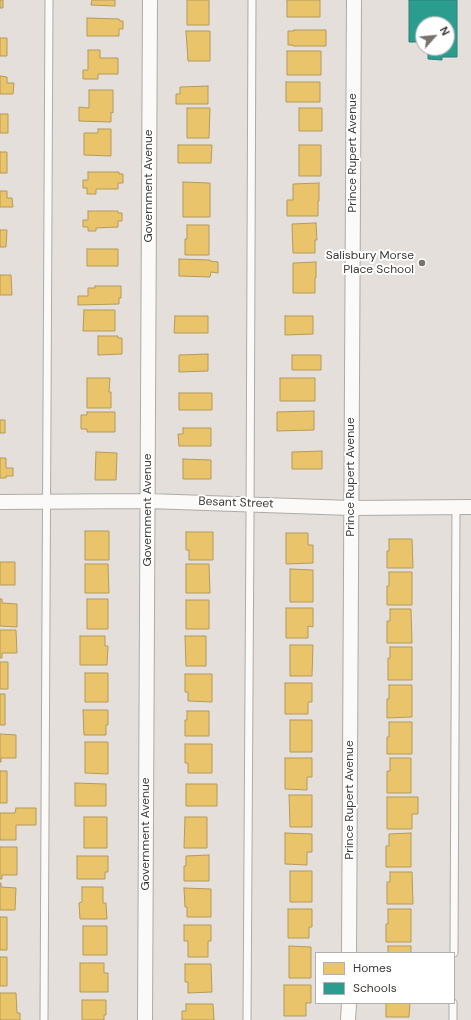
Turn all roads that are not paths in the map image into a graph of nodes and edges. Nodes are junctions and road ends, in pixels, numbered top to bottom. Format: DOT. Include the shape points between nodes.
graph roads {
  1 [pos="49,0"];
  2 [pos="150,0"];
  3 [pos="252,0"];
  4 [pos="354,0"];
  5 [pos="148,501"];
  6 [pos="0,502"];
  7 [pos="47,502"];
  8 [pos="250,504"];
  9 [pos="456,507"];
  10 [pos="471,507"];
  11 [pos="351,508"];
  12 [pos="349,952"];
  13 [pos="454,952"];
  14 [pos="348,1004"];
  15 [pos="453,1004"];
  16 [pos="44,1020"];
  17 [pos="145,1020"];
  18 [pos="247,1020"];
  19 [pos="348,1020"];
  20 [pos="453,1020"];
  1 -- 7 [label="lane"];
  2 -- 5 [label="street, Government Avenue"];
  3 -- 8 [label="lane"];
  4 -- 11 [label="street, Prince Rupert Avenue"];
  5 -- 7 [label="street, Besant Street"];
  5 -- 8 [label="street, Besant Street"];
  5 -- 17 [label="street, Government Avenue"];
  6 -- 7 [label="street, Besant Street"];
  7 -- 16 [label="lane"];
  8 -- 11 [label="street, Besant Street"];
  8 -- 18 [label="lane"];
  9 -- 10 [label="street, Besant Street"];
  9 -- 11 [label="street, Besant Street"];
  9 -- 13 [label="lane"];
  11 -- 12 [label="street, Prince Rupert Avenue"];
  14 -- 19 [label="street"];
  15 -- 20 [label="lane"];
}
